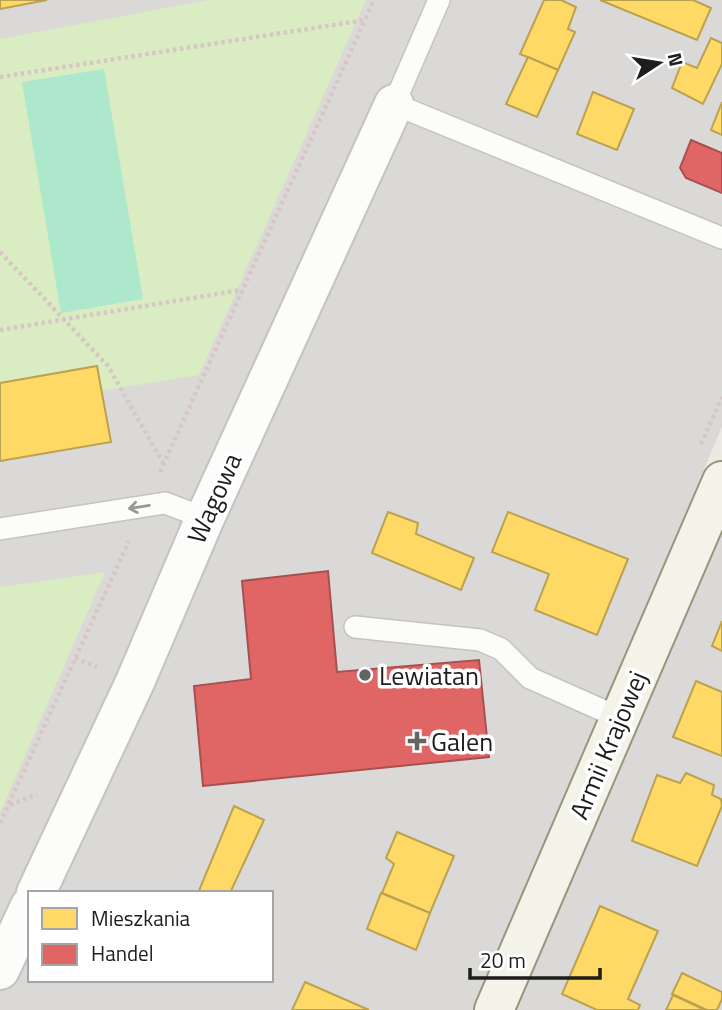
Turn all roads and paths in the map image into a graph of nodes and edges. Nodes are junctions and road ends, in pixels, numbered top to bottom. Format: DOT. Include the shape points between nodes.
graph roads {
  1 [pos="374,0"];
  2 [pos="439,0"];
  3 [pos="365,20"];
  4 [pos="0,78"];
  5 [pos="394,104"];
  6 [pos="722,238"];
  7 [pos="0,252"];
  8 [pos="242,290"];
  9 [pos="65,319"];
  10 [pos="0,330"];
  11 [pos="164,463"];
  12 [pos="722,481"];
  13 [pos="145,506"];
  14 [pos="205,518"];
  15 [pos="0,529"];
  16 [pos="355,626"];
  17 [pos="620,718"];
  18 [pos="1,820"];
  19 [pos="37,891"];
  20 [pos="28,910"];
  21 [pos="0,970"];
  22 [pos="494,1010"];
  1 -- 3 [label="path"];
  2 -- 5 [label="lane"];
  3 -- 4 [label="path"];
  3 -- 8 [label="path"];
  5 -- 6 [label="lane"];
  5 -- 14 [label="street, Wagowa"];
  7 -- 9 [label="path"];
  8 -- 9 [label="path"];
  8 -- 11 [label="path"];
  9 -- 10 [label="path"];
  9 -- 11 [label="path" via="108,366"];
  11 -- 13 [label="path"];
  12 -- 17 [label="street, Armii Krajowej"];
  13 -- 14 [label="lane" via="165,503"];
  13 -- 15 [label="lane, one-way"];
  13 -- 18 [label="path"];
  14 -- 19 [label="street, Wagowa" via="135,682"];
  16 -- 17 [label="lane" via="480,640 501,649 530,678"];
  17 -- 22 [label="street, Armii Krajowej"];
  20 -- 21 [label="street"];
}
